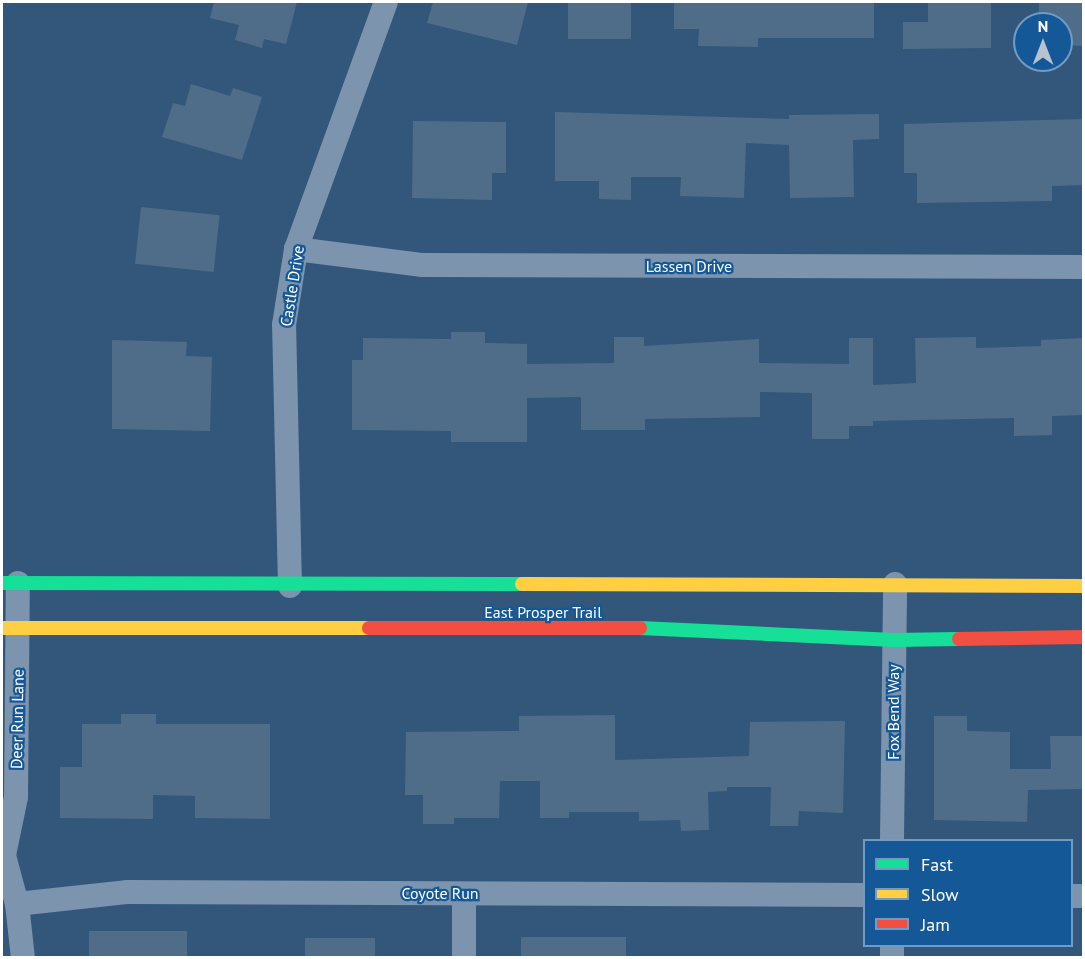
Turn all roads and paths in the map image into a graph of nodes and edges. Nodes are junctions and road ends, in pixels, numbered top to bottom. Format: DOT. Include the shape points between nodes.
graph roads {
  1 [pos="386,2"];
  2 [pos="296,249"];
  3 [pos="1083,267"];
  4 [pos="10,583"];
  5 [pos="895,584"];
  6 [pos="290,586"];
  7 [pos="1083,586"];
  8 [pos="10,628"];
  9 [pos="1083,638"];
  10 [pos="894,640"];
  11 [pos="892,839"];
  12 [pos="3,851"];
  13 [pos="464,894"];
  14 [pos="863,895"];
  15 [pos="17,904"];
  16 [pos="23,957"];
  17 [pos="464,957"];
  1 -- 2 [label="street, Castle Drive"];
  2 -- 3 [label="street, Lassen Drive" via="423,265"];
  2 -- 6 [label="street, Castle Drive" via="284,325"];
  4 -- 6 [label="main road, East Prosper Trail"];
  4 -- 8 [label="street, Deer Run Lane"];
  5 -- 6 [label="main road, East Prosper Trail"];
  5 -- 7 [label="main road, East Prosper Trail"];
  5 -- 10 [label="street, Fox Bend Way"];
  8 -- 10 [label="main road, East Prosper Trail" via="655,628"];
  8 -- 12 [label="street, Deer Run Lane" via="16,798"];
  9 -- 10 [label="main road, East Prosper Trail"];
  10 -- 11 [label="street, Fox Bend Way"];
  12 -- 15 [label="street, Deer Run Lane"];
  13 -- 14 [label="street, Coyote Run"];
  13 -- 15 [label="street, Coyote Run" via="128,892"];
  13 -- 17 [label="street"];
  15 -- 16 [label="street, Deer Run Lane"];
}
